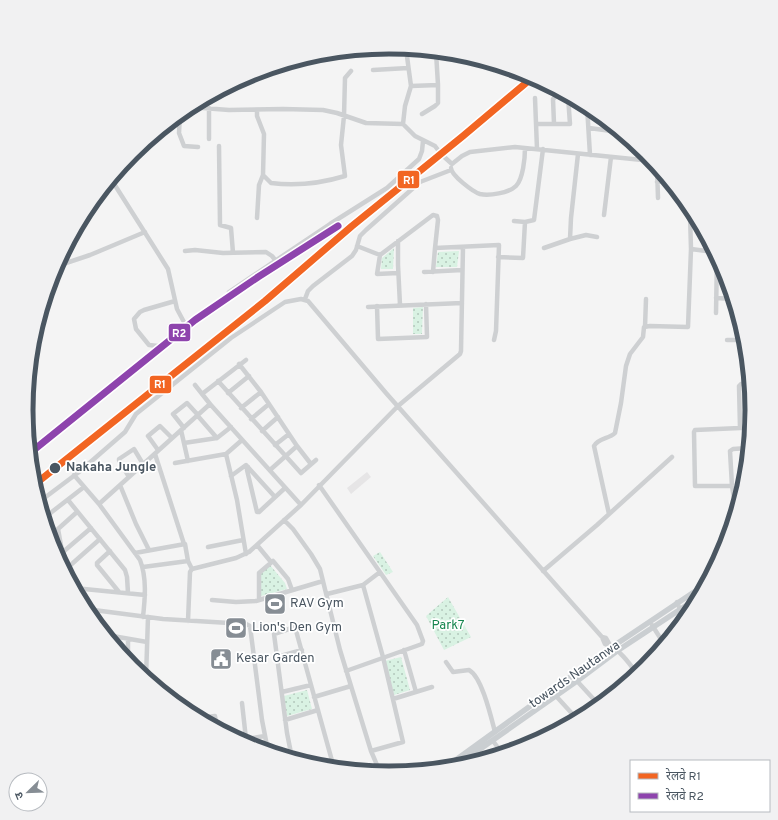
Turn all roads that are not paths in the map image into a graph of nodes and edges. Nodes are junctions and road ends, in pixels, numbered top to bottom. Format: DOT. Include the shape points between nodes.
graph roads {
  1 [pos="407,55"];
  2 [pos="436,57"];
  3 [pos="408,68"];
  4 [pos="373,70"];
  5 [pos="351,71"];
  6 [pos="438,85"];
  7 [pos="411,86"];
  8 [pos="556,96"];
  9 [pos="535,98"];
  10 [pos="569,103"];
  11 [pos="202,108"];
  12 [pos="209,108"];
  13 [pos="257,110"];
  14 [pos="422,114"];
  15 [pos="587,114"];
  16 [pos="344,116"];
  17 [pos="180,122"];
  18 [pos="403,124"];
  19 [pos="536,124"];
  20 [pos="554,124"];
  21 [pos="588,128"];
  22 [pos="610,131"];
  23 [pos="209,139"];
  24 [pos="423,141"];
  25 [pos="219,146"];
  26 [pos="198,147"];
  27 [pos="525,148"];
  28 [pos="540,149"];
  29 [pos="578,154"];
  30 [pos="590,155"];
  31 [pos="611,157"];
  32 [pos="643,160"];
  33 [pos="452,164"];
  34 [pos="451,170"];
  35 [pos="263,175"];
  36 [pos="657,175"];
  37 [pos="662,181"];
  38 [pos="657,182"];
  39 [pos="114,184"];
  40 [pos="658,198"];
  41 [pos="604,215"];
  42 [pos="257,218"];
  43 [pos="514,220"];
  44 [pos="525,222"];
  45 [pos="692,224"];
  46 [pos="145,232"];
  47 [pos="597,237"];
  48 [pos="570,239"];
  49 [pos="398,241"];
  50 [pos="357,246"];
  51 [pos="463,247"];
  52 [pos="435,248"];
  53 [pos="544,248"];
  54 [pos="691,249"];
  55 [pos="185,250"];
  56 [pos="707,251"];
  57 [pos="233,253"];
  58 [pos="380,255"];
  59 [pos="498,257"];
  60 [pos="276,261"];
  61 [pos="65,263"];
  62 [pos="462,270"];
  63 [pos="717,271"];
  64 [pos="424,272"];
  65 [pos="433,272"];
  66 [pos="398,273"];
  67 [pos="229,292"];
  68 [pos="716,298"];
  69 [pos="305,299"];
  70 [pos="646,299"];
  71 [pos="727,299"];
  72 [pos="175,300"];
  73 [pos="462,303"];
  74 [pos="426,304"];
  75 [pos="400,305"];
  76 [pos="377,306"];
  77 [pos="368,307"];
  78 [pos="716,313"];
  79 [pos="645,327"];
  80 [pos="494,340"];
  81 [pos="727,340"];
  82 [pos="738,340"];
  83 [pos="246,360"];
  84 [pos="239,364"];
  85 [pos="249,376"];
  86 [pos="218,381"];
  87 [pos="744,384"];
  88 [pos="195,385"];
  89 [pos="261,392"];
  90 [pos="228,393"];
  91 [pos="202,394"];
  92 [pos="210,404"];
  93 [pos="269,404"];
  94 [pos="398,406"];
  95 [pos="241,408"];
  96 [pos="198,415"];
  97 [pos="278,417"];
  98 [pos="251,419"];
  99 [pos="231,427"];
  100 [pos="740,428"];
  101 [pos="744,428"];
  102 [pos="182,429"];
  103 [pos="262,431"];
  104 [pos="289,434"];
  105 [pos="172,438"];
  106 [pos="217,438"];
  107 [pos="242,440"];
  108 [pos="184,444"];
  109 [pos="275,445"];
  110 [pos="297,446"];
  111 [pos="743,448"];
  112 [pos="156,452"];
  113 [pos="226,454"];
  114 [pos="672,456"];
  115 [pos="285,457"];
  116 [pos="188,460"];
  117 [pos="316,460"];
  118 [pos="175,463"];
  119 [pos="144,464"];
  120 [pos="311,464"];
  121 [pos="248,467"];
  122 [pos="270,470"];
  123 [pos="74,476"];
  124 [pos="231,476"];
  125 [pos="129,477"];
  126 [pos="120,485"];
  127 [pos="319,485"];
  128 [pos="732,486"];
  129 [pos="84,487"];
  130 [pos="285,488"];
  131 [pos="275,497"];
  132 [pos="44,498"];
  133 [pos="734,498"];
  134 [pos="68,500"];
  135 [pos="99,504"];
  136 [pos="301,505"];
  137 [pos="77,512"];
  138 [pos="49,514"];
  139 [pos="609,514"];
  140 [pos="284,520"];
  141 [pos="91,528"];
  142 [pos="100,539"];
  143 [pos="243,540"];
  144 [pos="184,544"];
  145 [pos="257,544"];
  146 [pos="208,547"];
  147 [pos="62,549"];
  148 [pos="149,550"];
  149 [pos="110,551"];
  150 [pos="63,552"];
  151 [pos="135,553"];
  152 [pos="246,554"];
  153 [pos="188,561"];
  154 [pos="271,562"];
  155 [pos="70,566"];
  156 [pos="143,566"];
  157 [pos="192,570"];
  158 [pos="543,571"];
  159 [pos="380,572"];
  160 [pos="323,581"];
  161 [pos="364,585"];
  162 [pos="81,589"];
  163 [pos="292,590"];
  164 [pos="695,591"];
  165 [pos="119,592"];
  166 [pos="128,593"];
  167 [pos="327,594"];
  168 [pos="145,595"];
  169 [pos="212,600"];
  170 [pos="259,600"];
  171 [pos="677,602"];
  172 [pos="687,605"];
  173 [pos="680,609"];
  174 [pos="95,610"];
  175 [pos="681,613"];
  176 [pos="145,617"];
  177 [pos="188,620"];
  178 [pos="652,625"];
  179 [pos="114,636"];
  180 [pos="128,639"];
  181 [pos="661,640"];
  182 [pos="147,642"];
  183 [pos="613,648"];
  184 [pos="302,650"];
  185 [pos="404,650"];
  186 [pos="127,652"];
  187 [pos="277,657"];
  188 [pos="383,658"];
  189 [pos="446,662"];
  190 [pos="634,669"];
  191 [pos="146,671"];
  192 [pos="346,671"];
  193 [pos="577,681"];
  194 [pos="311,685"];
  195 [pos="351,686"];
  196 [pos="432,687"];
  197 [pos="282,692"];
  198 [pos="416,692"];
  199 [pos="556,696"];
  200 [pos="314,697"];
  201 [pos="393,699"];
  202 [pos="595,700"];
  203 [pos="242,703"];
  204 [pos="318,710"];
  205 [pos="573,714"];
  206 [pos="209,717"];
  207 [pos="216,720"];
  208 [pos="285,720"];
  209 [pos="495,732"];
  210 [pos="246,735"];
  211 [pos="265,736"];
  212 [pos="251,738"];
  213 [pos="493,741"];
  214 [pos="267,744"];
  215 [pos="499,748"];
  216 [pos="371,751"];
  217 [pos="291,752"];
  218 [pos="470,756"];
  219 [pos="457,759"];
  220 [pos="332,761"];
  221 [pos="377,765"];
  1 -- 3 [label="street"];
  2 -- 6 [label="street"];
  3 -- 4 [label="street"];
  3 -- 7 [label="street"];
  5 -- 16 [label="street" via="345,78"];
  6 -- 7 [label="street"];
  6 -- 14 [label="street" via="438,103"];
  7 -- 18 [label="street"];
  8 -- 20 [label="street" via="553,99"];
  9 -- 19 [label="street"];
  10 -- 20 [label="street" via="570,123"];
  11 -- 12 [label="street"];
  12 -- 13 [label="street"];
  12 -- 23 [label="street"];
  13 -- 16 [label="street" via="323,110"];
  13 -- 35 [label="street" via="264,134"];
  15 -- 21 [label="street"];
  16 -- 18 [label="street" via="366,123"];
  16 -- 35 [label="street" via="341,144 345,176 333,180 283,184 271,183"];
  17 -- 26 [label="street" via="179,133 184,146"];
  18 -- 24 [label="street"];
  19 -- 20 [label="street"];
  19 -- 28 [label="street"];
  21 -- 22 [label="street"];
  21 -- 30 [label="street"];
  24 -- 33 [label="street" via="435,146"];
  24 -- 60 [label="street" via="419,159 387,188"];
  25 -- 57 [label="street" via="220,225 231,228"];
  27 -- 28 [label="street"];
  27 -- 33 [label="street" via="470,152"];
  27 -- 34 [label="street" via="520,180 506,192 479,193"];
  28 -- 29 [label="street"];
  28 -- 44 [label="street" via="534,220"];
  29 -- 30 [label="street"];
  29 -- 48 [label="street"];
  30 -- 31 [label="street"];
  31 -- 32 [label="street"];
  31 -- 41 [label="street"];
  33 -- 34 [label="street"];
  34 -- 50 [label="street" via="420,182 360,236"];
  35 -- 42 [label="street" via="259,185"];
  36 -- 38 [label="street"];
  37 -- 38 [label="street"];
  38 -- 40 [label="street"];
  39 -- 46 [label="street"];
  43 -- 44 [label="street"];
  44 -- 59 [label="street" via="523,258"];
  45 -- 54 [label="street"];
  46 -- 61 [label="street"];
  46 -- 72 [label="street" via="168,269"];
  47 -- 48 [label="street" via="586,235"];
  48 -- 53 [label="street"];
  49 -- 52 [label="street" via="433,215 437,216 438,220"];
  49 -- 58 [label="street"];
  49 -- 66 [label="street"];
  50 -- 58 [label="street"];
  50 -- 69 [label="street" via="352,256 308,291"];
  51 -- 52 [label="street"];
  51 -- 59 [label="street" via="498,245"];
  51 -- 62 [label="street"];
  52 -- 65 [label="street"];
  54 -- 56 [label="street"];
  54 -- 79 [label="street" via="688,327"];
  55 -- 57 [label="street"];
  57 -- 60 [label="street" via="266,252"];
  58 -- 66 [label="street" via="377,274"];
  59 -- 80 [label="street"];
  60 -- 67 [label="street"];
  62 -- 65 [label="street"];
  62 -- 73 [label="street"];
  63 -- 68 [label="street"];
  64 -- 65 [label="street"];
  66 -- 75 [label="street"];
  68 -- 71 [label="street"];
  68 -- 78 [label="street"];
  69 -- 94 [label="street"];
  69 -- 123 [label="street" via="285,302 231,338 136,414 127,430"];
  70 -- 79 [label="street"];
  72 -- 72 [label="street" via="144,310 134,319 136,329 149,345 162,344 184,325"];
  73 -- 74 [label="street"];
  73 -- 94 [label="street" via="460,354"];
  74 -- 75 [label="street"];
  74 -- 76 [label="street" via="427,337 420,338 378,339"];
  75 -- 76 [label="street"];
  76 -- 77 [label="street"];
  79 -- 139 [label="street" via="643,337 630,354 626,366 615,433 597,441 594,446"];
  81 -- 82 [label="street"];
  83 -- 84 [label="street"];
  84 -- 85 [label="street"];
  84 -- 86 [label="street"];
  85 -- 89 [label="street"];
  85 -- 90 [label="street"];
  86 -- 90 [label="street"];
  86 -- 91 [label="street"];
  87 -- 100 [label="street" via="739,386"];
  88 -- 91 [label="street"];
  89 -- 93 [label="street"];
  89 -- 95 [label="street"];
  90 -- 95 [label="street"];
  91 -- 92 [label="street"];
  92 -- 96 [label="street"];
  92 -- 99 [label="street"];
  93 -- 97 [label="street"];
  93 -- 98 [label="street"];
  94 -- 127 [label="street"];
  94 -- 158 [label="street"];
  95 -- 98 [label="street"];
  96 -- 102 [label="street"];
  96 -- 102 [label="street" via="187,403 173,414"];
  96 -- 106 [label="street"];
  97 -- 103 [label="street"];
  97 -- 104 [label="street"];
  98 -- 103 [label="street"];
  99 -- 106 [label="street"];
  99 -- 107 [label="street"];
  100 -- 101 [label="street"];
  100 -- 128 [label="street" via="694,432 695,486"];
  102 -- 105 [label="street"];
  102 -- 108 [label="street"];
  103 -- 109 [label="street"];
  104 -- 109 [label="street"];
  104 -- 110 [label="street"];
  105 -- 112 [label="street"];
  105 -- 112 [label="street" via="160,426 148,436"];
  106 -- 108 [label="street"];
  107 -- 113 [label="street"];
  107 -- 122 [label="street"];
  108 -- 116 [label="street"];
  109 -- 115 [label="street"];
  110 -- 115 [label="street"];
  110 -- 120 [label="street"];
  111 -- 128 [label="street" via="730,451"];
  112 -- 119 [label="street"];
  112 -- 144 [label="street"];
  113 -- 116 [label="street"];
  113 -- 124 [label="street"];
  114 -- 139 [label="street"];
  115 -- 120 [label="street" via="301,473"];
  115 -- 122 [label="street"];
  116 -- 118 [label="street"];
  117 -- 120 [label="street"];
  119 -- 125 [label="street"];
  119 -- 125 [label="street" via="134,449 119,459"];
  121 -- 124 [label="street" via="244,465"];
  121 -- 131 [label="street"];
  121 -- 131 [label="street" via="257,512"];
  122 -- 130 [label="street"];
  123 -- 129 [label="street"];
  123 -- 132 [label="street"];
  124 -- 143 [label="street"];
  125 -- 126 [label="street"];
  126 -- 135 [label="street"];
  126 -- 148 [label="street"];
  127 -- 136 [label="street"];
  127 -- 159 [label="street"];
  128 -- 133 [label="street"];
  129 -- 134 [label="street"];
  129 -- 135 [label="street"];
  130 -- 131 [label="street"];
  130 -- 136 [label="street"];
  134 -- 137 [label="street"];
  134 -- 138 [label="street"];
  135 -- 151 [label="street"];
  136 -- 140 [label="street"];
  137 -- 141 [label="street"];
  137 -- 147 [label="street" via="58,529"];
  139 -- 158 [label="street"];
  140 -- 145 [label="street"];
  140 -- 160 [label="street" via="317,562"];
  141 -- 142 [label="street"];
  141 -- 150 [label="street"];
  142 -- 149 [label="street"];
  142 -- 155 [label="street"];
  143 -- 146 [label="street"];
  143 -- 152 [label="street"];
  144 -- 148 [label="street"];
  144 -- 153 [label="street"];
  145 -- 152 [label="street"];
  145 -- 154 [label="street"];
  148 -- 151 [label="street"];
  149 -- 165 [label="street" via="97,565"];
  149 -- 166 [label="street" via="125,570"];
  151 -- 156 [label="street"];
  152 -- 157 [label="street"];
  153 -- 156 [label="street"];
  153 -- 157 [label="street"];
  154 -- 163 [label="street" via="275,561 288,579"];
  154 -- 170 [label="street" via="259,572"];
  156 -- 168 [label="street"];
  157 -- 177 [label="street"];
  158 -- 183 [label="street" via="602,637 605,644"];
  159 -- 161 [label="street"];
  159 -- 185 [label="street" via="417,625 423,641 422,644"];
  160 -- 163 [label="street"];
  160 -- 167 [label="street"];
  161 -- 167 [label="street"];
  161 -- 188 [label="street"];
  162 -- 165 [label="street"];
  163 -- 170 [label="street"];
  164 -- 171 [label="main road, towards Nautanwa"];
  165 -- 166 [label="street"];
  166 -- 168 [label="street"];
  167 -- 192 [label="street"];
  168 -- 176 [label="street"];
  169 -- 170 [label="street"];
  171 -- 173 [label="street"];
  171 -- 178 [label="main road, towards Nautanwa"];
  172 -- 173 [label="main road"];
  173 -- 175 [label="street"];
  173 -- 178 [label="main road"];
  174 -- 176 [label="street"];
  176 -- 177 [label="street"];
  176 -- 182 [label="street"];
  177 -- 211 [label="street" via="250,626"];
  178 -- 181 [label="street"];
  178 -- 183 [label="main road, towards Nautanwa"];
  179 -- 180 [label="street"];
  180 -- 182 [label="street"];
  180 -- 186 [label="street"];
  182 -- 191 [label="street"];
  183 -- 190 [label="street"];
  183 -- 193 [label="main road"];
  183 -- 209 [label="main road, towards Nautanwa"];
  184 -- 187 [label="street"];
  184 -- 187 [label="street" via="296,628 275,633"];
  184 -- 194 [label="street"];
  185 -- 188 [label="street"];
  185 -- 198 [label="street"];
  187 -- 197 [label="street"];
  188 -- 192 [label="street"];
  188 -- 201 [label="street"];
  189 -- 209 [label="street" via="453,672 469,670 475,675"];
  192 -- 195 [label="street"];
  193 -- 199 [label="main road"];
  193 -- 202 [label="street"];
  194 -- 197 [label="street"];
  194 -- 200 [label="street"];
  195 -- 200 [label="street"];
  195 -- 216 [label="street"];
  196 -- 198 [label="street"];
  197 -- 208 [label="street"];
  198 -- 201 [label="street"];
  199 -- 205 [label="street"];
  199 -- 213 [label="main road"];
  200 -- 204 [label="street"];
  201 -- 216 [label="street" via="403,742"];
  203 -- 210 [label="street"];
  204 -- 208 [label="street"];
  204 -- 220 [label="street"];
  206 -- 207 [label="street" via="215,716"];
  208 -- 217 [label="street"];
  209 -- 219 [label="main road, towards Nautanwa"];
  211 -- 212 [label="street"];
  211 -- 214 [label="street"];
  213 -- 215 [label="street"];
  213 -- 218 [label="main road"];
  216 -- 221 [label="street"];
}
